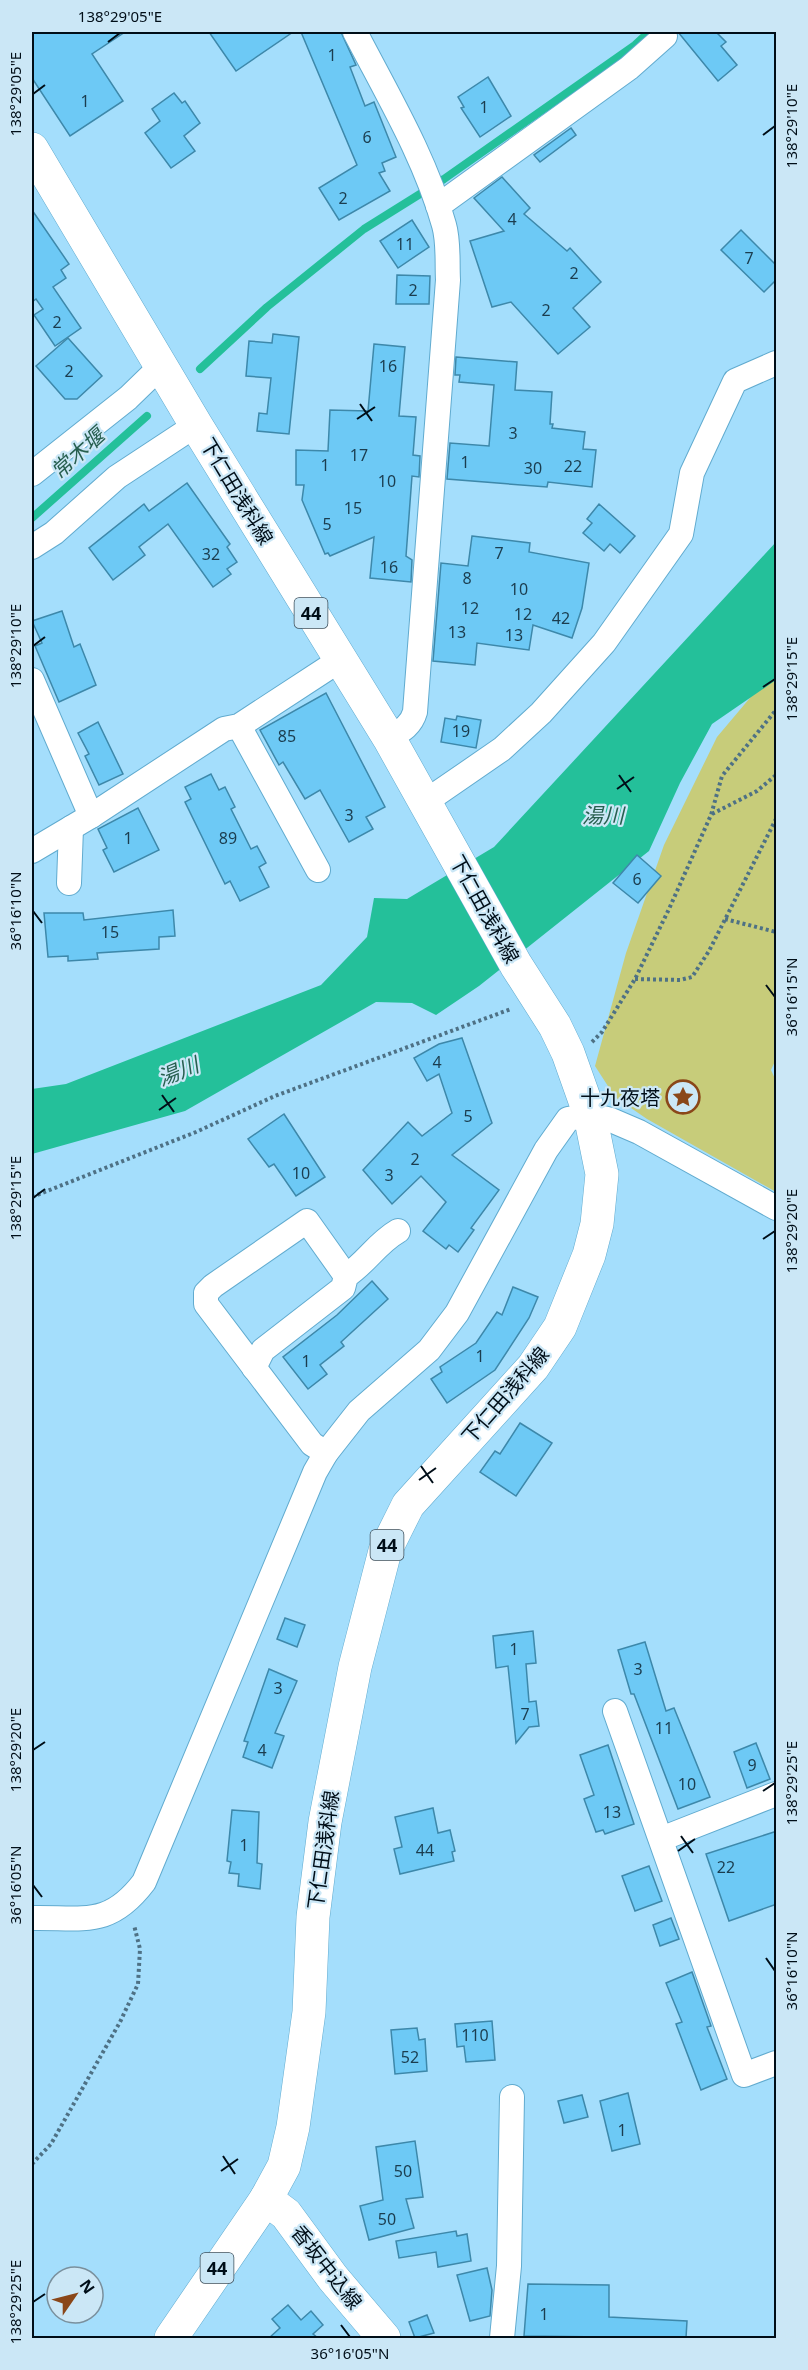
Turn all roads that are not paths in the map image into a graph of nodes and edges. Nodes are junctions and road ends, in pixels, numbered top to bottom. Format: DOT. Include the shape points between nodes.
graph roads {
  1 [pos="355,32"];
  2 [pos="664,36"];
  3 [pos="35,162"];
  4 [pos="433,195"];
  5 [pos="777,363"];
  6 [pos="163,369"];
  7 [pos="192,419"];
  8 [pos="32,474"];
  9 [pos="32,547"];
  10 [pos="340,660"];
  11 [pos="32,680"];
  12 [pos="239,726"];
  13 [pos="389,738"];
  14 [pos="429,808"];
  15 [pos="81,822"];
  16 [pos="32,851"];
  17 [pos="318,870"];
  18 [pos="69,883"];
  19 [pos="590,1115"];
  20 [pos="777,1208"];
  21 [pos="398,1231"];
  22 [pos="346,1276"];
  23 [pos="254,1368"];
  24 [pos="326,1453"];
  25 [pos="615,1711"];
  26 [pos="777,1794"];
  27 [pos="661,1839"];
  28 [pos="32,1918"];
  29 [pos="777,2063"];
  30 [pos="512,2097"];
  31 [pos="266,2199"];
  32 [pos="171,2338"];
  33 [pos="384,2338"];
  34 [pos="502,2338"];
  1 -- 4 [label="street"];
  2 -- 4 [label="street" via="628,68"];
  3 -- 6 [label="main road, 下仁田浅科線 / 44"];
  4 -- 13 [label="street" via="445,227 448,280 416,712 404,729"];
  5 -- 14 [label="street" via="735,381 692,473 681,534 604,643 541,713"];
  6 -- 7 [label="main road, 下仁田浅科線 / 44"];
  6 -- 8 [label="street"];
  7 -- 9 [label="street"];
  7 -- 10 [label="main road, 下仁田浅科線 / 44"];
  10 -- 12 [label="street"];
  10 -- 13 [label="main road, 下仁田浅科線 / 44"];
  11 -- 15 [label="street"];
  12 -- 15 [label="street" via="224,729"];
  12 -- 17 [label="street"];
  13 -- 14 [label="main road, 下仁田浅科線 / 44"];
  14 -- 19 [label="main road, 下仁田浅科線 / 44" via="568,1053"];
  15 -- 16 [label="street"];
  15 -- 18 [label="street"];
  19 -- 20 [label="street" via="639,1132"];
  19 -- 24 [label="street" via="568,1119 558,1129 470,1294 442,1335 359,1411"];
  19 -- 31 [label="main road, 下仁田浅科線 / 44" via="600,1156 601,1195 589,1256 572,1303 533,1366 408,1505 388,1543 374,1588 337,1750 325,1822 313,1917 309,2012 293,2127 284,2166"];
  21 -- 22 [label="street" via="384,1239 361,1266"];
  22 -- 23 [label="street" via="343,1288 263,1350"];
  22 -- 23 [label="street" via="307,1221 206,1293 206,1304"];
  23 -- 24 [label="street" via="312,1444"];
  24 -- 28 [label="street" via="144,1882 122,1907 102,1915"];
  25 -- 27 [label="street"];
  26 -- 27 [label="street"];
  27 -- 29 [label="street" via="744,2075"];
  30 -- 34 [label="street" via="509,2266"];
  31 -- 32 [label="main road, 下仁田浅科線 / 44"];
  31 -- 33 [label="main road, 香坂中込線" via="286,2214"];
}
